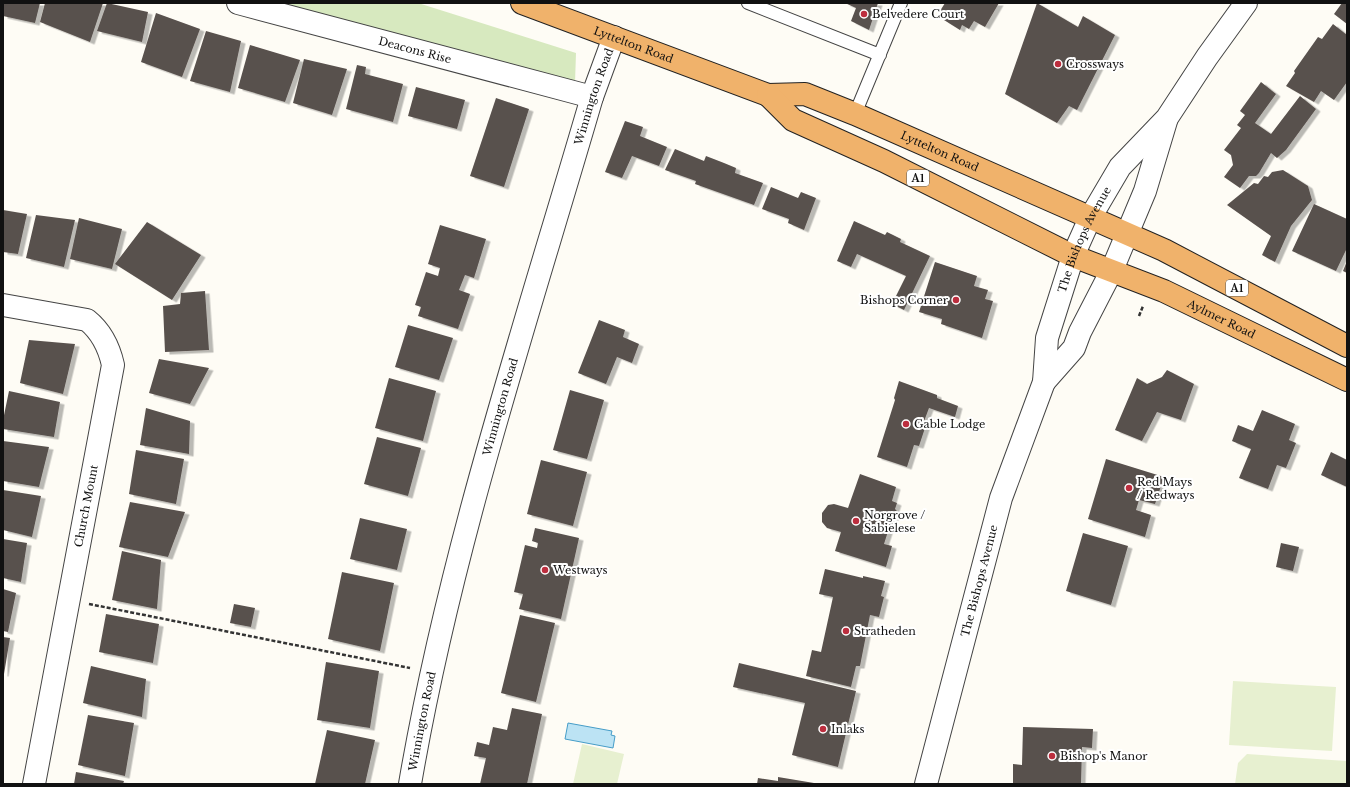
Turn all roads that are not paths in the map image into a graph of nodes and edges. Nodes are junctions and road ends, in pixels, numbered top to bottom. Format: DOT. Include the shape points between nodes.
graph roads {
  1 [pos="238,3"];
  2 [pos="522,3"];
  3 [pos="748,3"];
  4 [pos="902,3"];
  5 [pos="1246,3"];
  6 [pos="614,36"];
  7 [pos="880,55"];
  8 [pos="768,95"];
  9 [pos="592,98"];
  10 [pos="855,114"];
  11 [pos="1167,118"];
  12 [pos="1108,226"];
  13 [pos="1093,263"];
  14 [pos="3,305"];
  15 [pos="1347,346"];
  16 [pos="1347,380"];
  17 [pos="1044,382"];
  18 [pos="34,784"];
  19 [pos="410,784"];
  20 [pos="926,784"];
  1 -- 9 [label="street, Deacons Rise"];
  2 -- 6 [label="highway, Lyttelton Road / A1"];
  3 -- 7 [label="lane"];
  4 -- 7 [label="lane"];
  5 -- 11 [label="street, The Bishops Avenue"];
  6 -- 8 [label="highway, Lyttelton Road / A1"];
  6 -- 9 [label="street, Winnington Road"];
  7 -- 10 [label="lane"];
  8 -- 10 [label="highway, Lyttelton Road / A1" via="805,94"];
  8 -- 13 [label="highway, Lyttelton Road / A1" via="793,120 884,161"];
  9 -- 19 [label="street, Winnington Road" via="467,524 432,672"];
  10 -- 12 [label="highway, Lyttelton Road / A1"];
  11 -- 12 [label="street, The Bishops Avenue" via="1146,191"];
  11 -- 12 [label="street, The Bishops Avenue" via="1120,167"];
  12 -- 13 [label="street, The Bishops Avenue"];
  12 -- 13 [label="street, The Bishops Avenue"];
  12 -- 15 [label="highway, A1" via="1164,250"];
  13 -- 16 [label="highway, Aylmer Road / A1" via="1164,292"];
  13 -- 17 [label="street, The Bishops Avenue" via="1047,338"];
  13 -- 17 [label="street, The Bishops Avenue" via="1080,332 1074,348"];
  14 -- 18 [label="street, Church Mount" via="87,320 95,326 110,351 113,365"];
  17 -- 20 [label="street, The Bishops Avenue" via="1000,498"];
}
